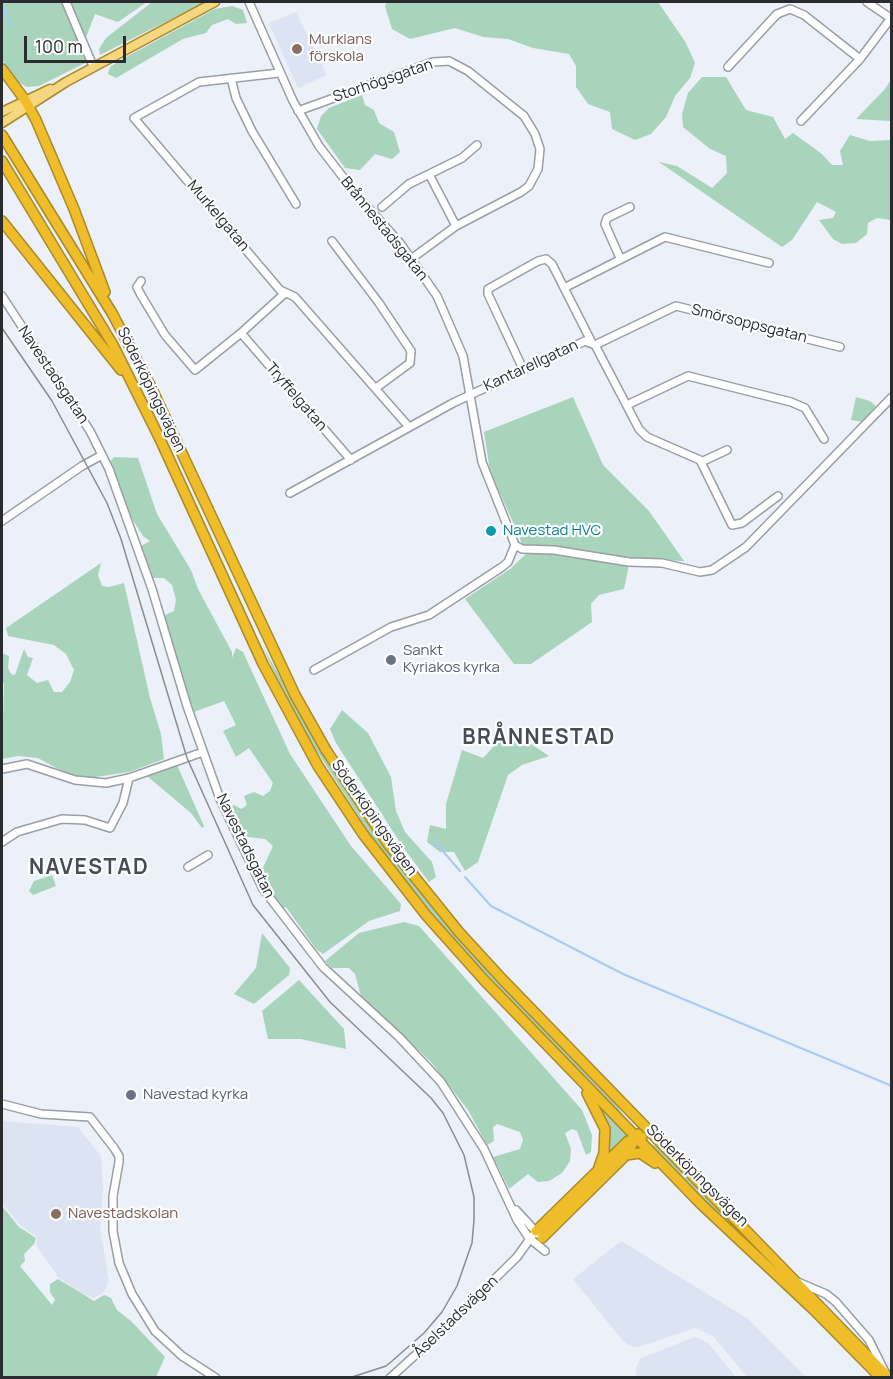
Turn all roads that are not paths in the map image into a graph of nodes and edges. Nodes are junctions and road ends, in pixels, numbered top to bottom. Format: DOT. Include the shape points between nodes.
graph roads {
  1 [pos="66,2"];
  2 [pos="215,2"];
  3 [pos="249,2"];
  4 [pos="867,2"];
  5 [pos="891,19"];
  6 [pos="860,59"];
  7 [pos="93,66"];
  8 [pos="728,67"];
  9 [pos="2,69"];
  10 [pos="279,72"];
  11 [pos="231,78"];
  12 [pos="27,104"];
  13 [pos="298,111"];
  14 [pos="7,113"];
  15 [pos="801,121"];
  16 [pos="2,123"];
  17 [pos="2,135"];
  18 [pos="477,145"];
  19 [pos="2,161"];
  20 [pos="430,176"];
  21 [pos="296,204"];
  22 [pos="382,207"];
  23 [pos="630,207"];
  24 [pos="2,221"];
  25 [pos="456,226"];
  26 [pos="332,241"];
  27 [pos="620,258"];
  28 [pos="411,259"];
  29 [pos="769,263"];
  30 [pos="141,281"];
  31 [pos="564,288"];
  32 [pos="284,294"];
  33 [pos="2,296"];
  34 [pos="112,313"];
  35 [pos="241,333"];
  36 [pos="593,343"];
  37 [pos="840,347"];
  38 [pos="523,369"];
  39 [pos="376,388"];
  40 [pos="139,394"];
  41 [pos="471,394"];
  42 [pos="891,397"];
  43 [pos="627,405"];
  44 [pos="409,427"];
  45 [pos="824,439"];
  46 [pos="727,450"];
  47 [pos="102,455"];
  48 [pos="351,460"];
  49 [pos="701,462"];
  50 [pos="291,493"];
  51 [pos="778,496"];
  52 [pos="2,521"];
  53 [pos="515,546"];
  54 [pos="314,670"];
  55 [pos="203,752"];
  56 [pos="2,769"];
  57 [pos="129,778"];
  58 [pos="2,842"];
  59 [pos="208,855"];
  60 [pos="188,867"];
  61 [pos="574,1074"];
  62 [pos="2,1104"];
  63 [pos="634,1117"];
  64 [pos="637,1137"];
  65 [pos="660,1141"];
  66 [pos="626,1155"];
  67 [pos="598,1171"];
  68 [pos="701,1204"];
  69 [pos="536,1238"];
  70 [pos="795,1281"];
  71 [pos="885,1376"];
  72 [pos="216,1377"];
  73 [pos="390,1377"];
  1 -- 7 [label="street"];
  2 -- 7 [label="main road"];
  3 -- 10 [label="street, Brånnestadsgatan"];
  4 -- 5 [label="street"];
  5 -- 6 [label="street"];
  6 -- 8 [label="street" via="804,15 790,9 777,14"];
  6 -- 15 [label="street"];
  7 -- 12 [label="main road"];
  9 -- 12 [label="highway"];
  10 -- 11 [label="street, Murkelgatan"];
  10 -- 13 [label="street, Brånnestadsgatan"];
  11 -- 21 [label="street" via="252,131"];
  11 -- 32 [label="street, Murkelgatan" via="199,82 134,118"];
  12 -- 14 [label="main road"];
  12 -- 34 [label="highway" via="74,209"];
  13 -- 25 [label="street, Storhögsgatan" via="433,63 449,61 468,71 524,116 535,134 540,160 534,179 521,192"];
  13 -- 28 [label="street, Brånnestadsgatan" via="338,171"];
  14 -- 16 [label="main road"];
  17 -- 34 [label="highway, Söderköpingsvägen"];
  18 -- 20 [label="street"];
  19 -- 40 [label="highway, Söderköpingsvägen" via="90,303"];
  20 -- 22 [label="street" via="409,184"];
  20 -- 25 [label="street"];
  23 -- 27 [label="street" via="607,218 605,224"];
  24 -- 40 [label="highway"];
  25 -- 28 [label="street, Storhögsgatan"];
  26 -- 39 [label="street" via="411,351 410,363"];
  27 -- 29 [label="street" via="658,238 670,237"];
  27 -- 31 [label="street"];
  28 -- 41 [label="street, Brånnestadsgatan" via="437,296 451,326 463,356"];
  30 -- 35 [label="street" via="137,287 141,296 165,335 195,370"];
  31 -- 36 [label="street, Kantarellgatan"];
  31 -- 38 [label="street, Kantarellgatan" via="546,259 488,289"];
  32 -- 35 [label="street"];
  32 -- 39 [label="street, Murkelgatan" via="295,297"];
  33 -- 47 [label="street, Navestadsgatan"];
  34 -- 63 [label="highway, Söderköpingsvägen" via="166,418 275,657 343,778 388,844 459,932"];
  35 -- 48 [label="street, Tryffelgatan"];
  36 -- 37 [label="street, Smörsoppsgatan" via="676,306"];
  36 -- 38 [label="street, Kantarellgatan" via="585,341"];
  36 -- 43 [label="street, Kantarellgatan"];
  38 -- 41 [label="street, Kantarellgatan"];
  39 -- 44 [label="street, Murkelgatan"];
  40 -- 61 [label="highway, Söderköpingsvägen" via="263,664 334,790 426,915"];
  41 -- 44 [label="street"];
  41 -- 53 [label="street, Brånnestadsgatan" via="482,462"];
  42 -- 53 [label="street" via="746,547 712,570 700,572 674,564 629,562"];
  43 -- 45 [label="street" via="688,376 805,408"];
  43 -- 49 [label="street, Kantarellgatan" via="647,437 693,454"];
  44 -- 48 [label="street"];
  46 -- 49 [label="street"];
  47 -- 52 [label="street"];
  47 -- 55 [label="street, Navestadsgatan" via="152,589"];
  48 -- 50 [label="street"];
  49 -- 51 [label="street" via="732,525 742,523"];
  53 -- 54 [label="street" via="502,567 429,615 391,627"];
  55 -- 57 [label="street"];
  55 -- 69 [label="street, Navestadsgatan" via="238,838 275,907 323,966 441,1082 484,1149 512,1207"];
  56 -- 57 [label="street" via="27,764 90,783"];
  57 -- 58 [label="street" via="123,803 110,828 85,820 62,819 16,832"];
  59 -- 60 [label="street"];
  61 -- 64 [label="highway, Söderköpingsvägen"];
  61 -- 67 [label="highway" via="595,1104 605,1129"];
  62 -- 72 [label="street" via="41,1114 88,1117 119,1156 113,1231 119,1263 132,1294 155,1331 182,1356"];
  63 -- 64 [label="highway"];
  63 -- 65 [label="highway, Söderköpingsvägen"];
  64 -- 65 [label="highway"];
  64 -- 66 [label="highway"];
  64 -- 67 [label="highway"];
  64 -- 68 [label="highway, Söderköpingsvägen"];
  65 -- 70 [label="highway, Söderköpingsvägen"];
  66 -- 68 [label="highway" via="640,1153 649,1157"];
  66 -- 69 [label="highway"];
  67 -- 69 [label="highway"];
  68 -- 71 [label="highway, Söderköpingsvägen"];
  69 -- 73 [label="street, Åselstadsvägen"];
  70 -- 71 [label="highway, Söderköpingsvägen"];
  70 -- 71 [label="street, Söderköpingsvägen" via="836,1302 870,1340"];
}
